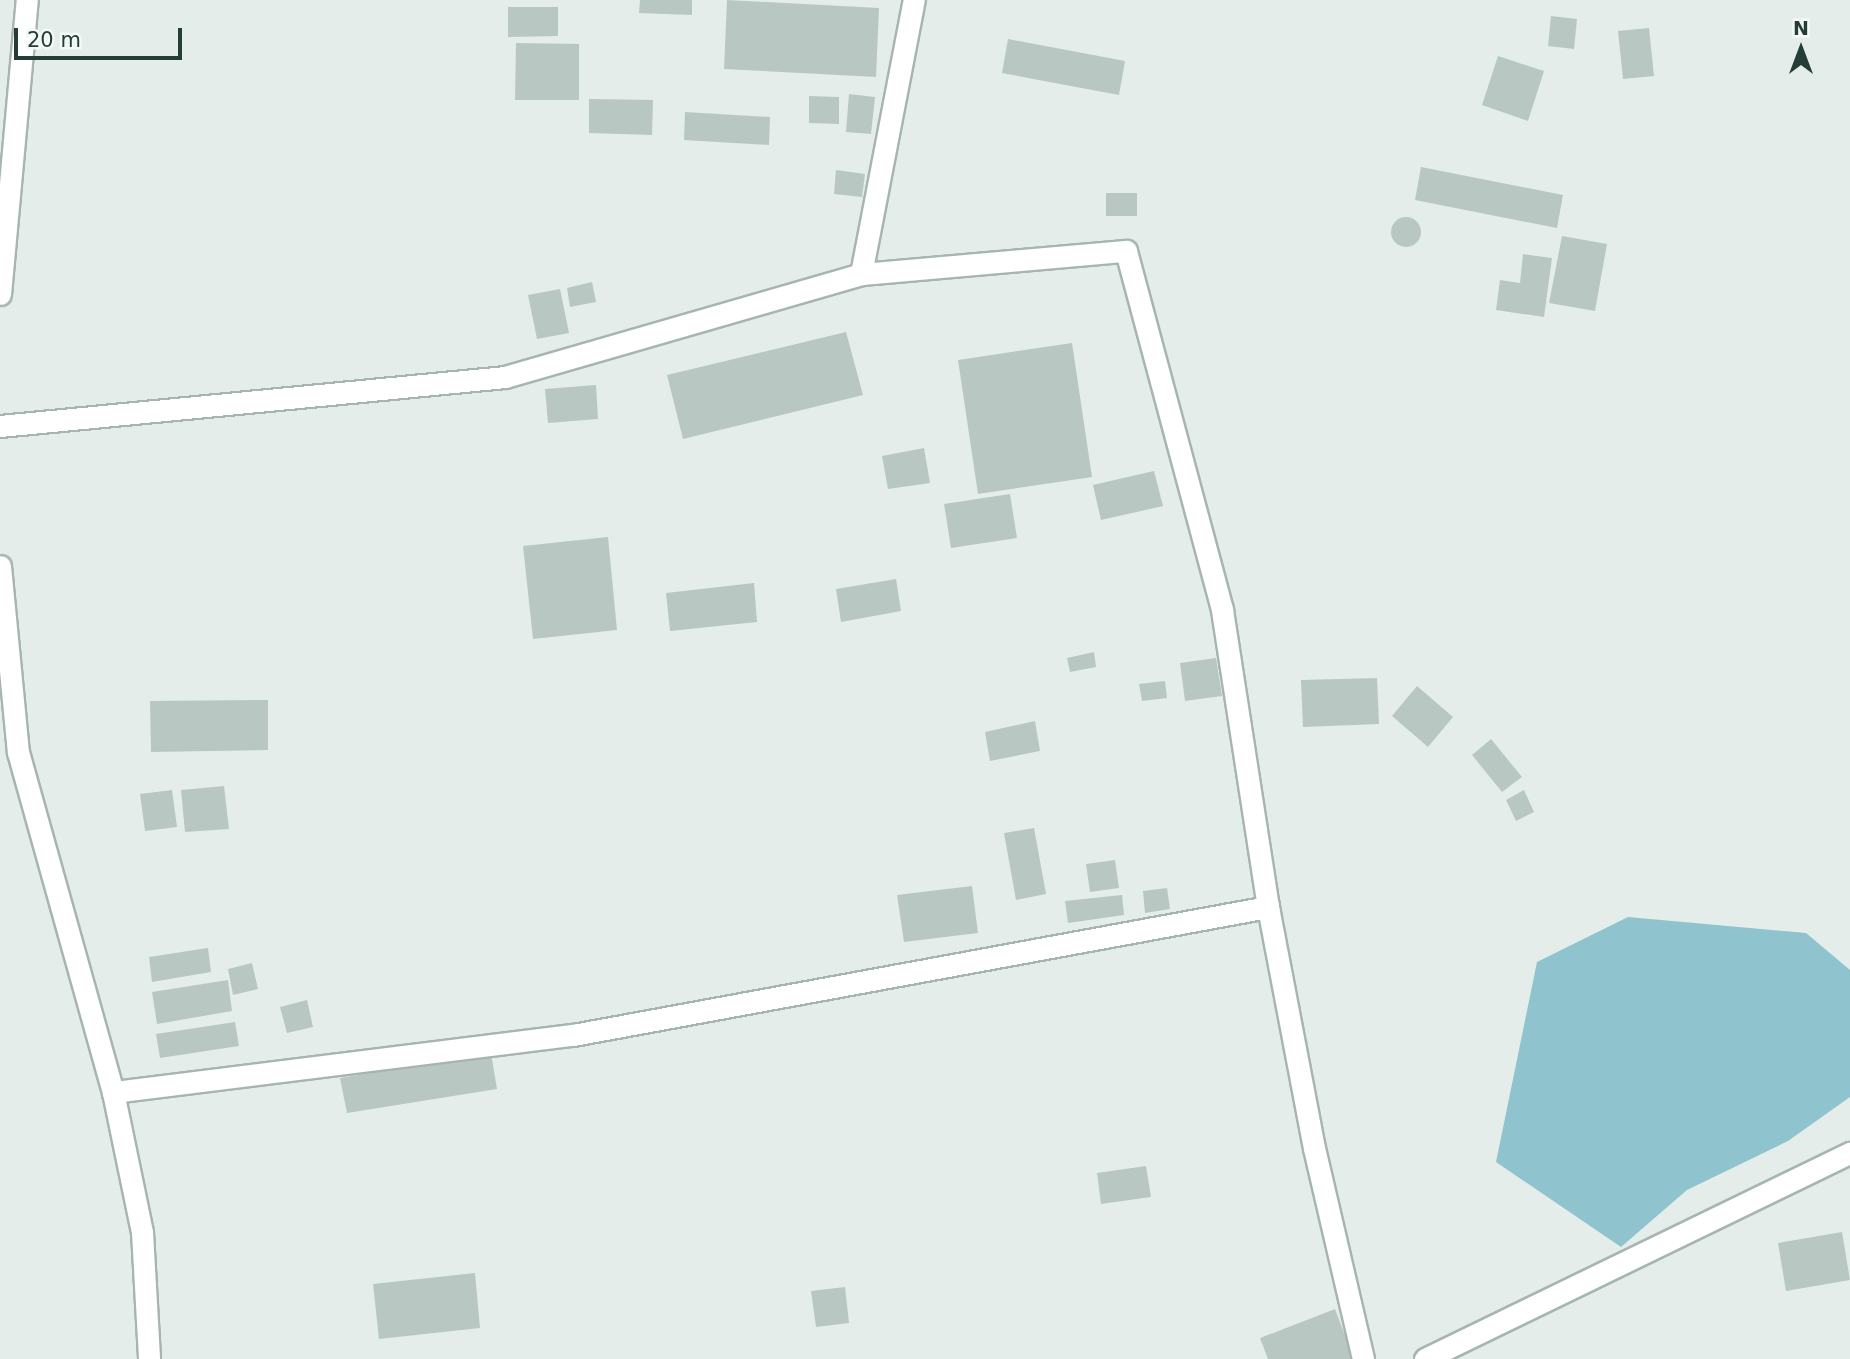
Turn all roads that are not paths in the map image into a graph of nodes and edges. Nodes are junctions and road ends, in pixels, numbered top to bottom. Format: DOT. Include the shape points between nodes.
graph roads {
  1 [pos="27,0"];
  2 [pos="914,0"];
  3 [pos="861,274"];
  4 [pos="0,294"];
  5 [pos="0,426"];
  6 [pos="0,566"];
  7 [pos="1268,907"];
  8 [pos="113,1092"];
  9 [pos="1850,1153"];
  10 [pos="149,1359"];
  11 [pos="1363,1359"];
  12 [pos="1425,1359"];
  1 -- 4 [label="street"];
  2 -- 3 [label="street"];
  3 -- 5 [label="street" via="505,377"];
  3 -- 7 [label="street" via="1126,251 1222,610"];
  6 -- 8 [label="street" via="18,752"];
  7 -- 8 [label="street" via="573,1035"];
  7 -- 11 [label="street" via="1314,1148"];
  8 -- 10 [label="street" via="142,1232"];
  9 -- 12 [label="street"];
}
